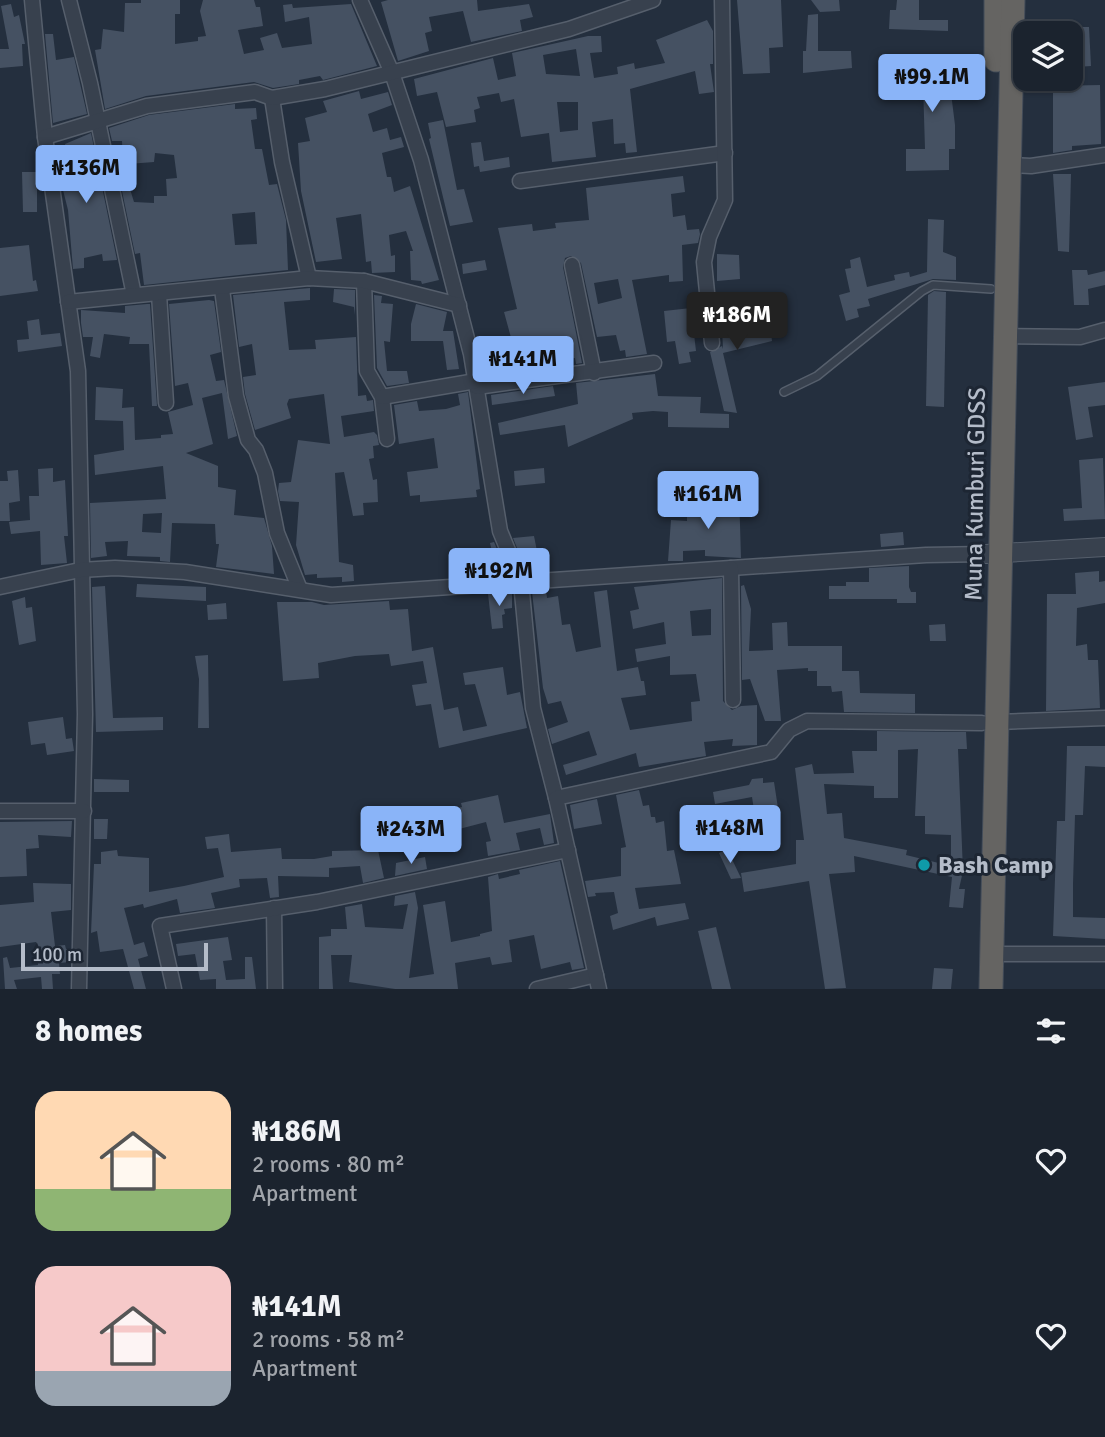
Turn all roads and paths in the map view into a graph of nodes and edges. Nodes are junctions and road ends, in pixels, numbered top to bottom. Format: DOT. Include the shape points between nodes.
graph roads {
  1 [pos="69,0"];
  2 [pos="360,0"];
  3 [pos="653,0"];
  4 [pos="722,0"];
  5 [pos="996,0"];
  6 [pos="1013,0"];
  7 [pos="36,1"];
  8 [pos="392,73"];
  9 [pos="272,98"];
  10 [pos="98,122"];
  11 [pos="45,137"];
  12 [pos="725,153"];
  13 [pos="1105,155"];
  14 [pos="1009,165"];
  15 [pos="520,181"];
  16 [pos="572,265"];
  17 [pos="309,278"];
  18 [pos="364,281"];
  19 [pos="222,289"];
  20 [pos="991,289"];
  21 [pos="159,294"];
  22 [pos="134,295"];
  23 [pos="68,302"];
  24 [pos="459,305"];
  25 [pos="1105,330"];
  26 [pos="1004,336"];
  27 [pos="712,343"];
  28 [pos="654,363"];
  29 [pos="594,373"];
  30 [pos="476,384"];
  31 [pos="784,392"];
  32 [pos="382,397"];
  33 [pos="166,403"];
  34 [pos="387,439"];
  35 [pos="1105,547"];
  36 [pos="993,554"];
  37 [pos="731,568"];
  38 [pos="80,570"];
  39 [pos="521,582"];
  40 [pos="0,587"];
  41 [pos="299,587"];
  42 [pos="733,700"];
  43 [pos="1105,718"];
  44 [pos="990,722"];
  45 [pos="556,798"];
  46 [pos="0,811"];
  47 [pos="84,811"];
  48 [pos="568,850"];
  49 [pos="274,908"];
  50 [pos="992,954"];
  51 [pos="1105,954"];
  52 [pos="597,982"];
  53 [pos="79,989"];
  54 [pos="174,989"];
  55 [pos="275,989"];
  56 [pos="537,989"];
  57 [pos="977,989"];
  58 [pos="991,989"];
  1 -- 10 [label="street"];
  2 -- 8 [label="street"];
  3 -- 8 [label="street" via="569,29"];
  4 -- 12 [label="street"];
  5 -- 20 [label="highway, Muna Kumburi GDSS"];
  6 -- 14 [label="highway, Muna Kumburi GDSS"];
  7 -- 11 [label="street"];
  8 -- 9 [label="street"];
  8 -- 24 [label="street" via="421,160"];
  9 -- 10 [label="street" via="255,92 168,103"];
  9 -- 17 [label="street"];
  10 -- 11 [label="street"];
  10 -- 22 [label="street"];
  11 -- 23 [label="street"];
  12 -- 15 [label="street"];
  12 -- 27 [label="street" via="725,200 704,262"];
  13 -- 14 [label="street"];
  14 -- 26 [label="highway, Muna Kumburi GDSS"];
  16 -- 29 [label="street"];
  17 -- 18 [label="street"];
  17 -- 19 [label="street"];
  18 -- 24 [label="street"];
  18 -- 32 [label="street" via="367,371"];
  19 -- 21 [label="street"];
  19 -- 41 [label="street" via="239,407 248,440 265,473 277,533"];
  20 -- 31 [label="lane" via="933,285 817,376"];
  20 -- 36 [label="highway, Muna Kumburi GDSS"];
  21 -- 22 [label="street"];
  21 -- 33 [label="street"];
  22 -- 23 [label="street"];
  23 -- 38 [label="street" via="78,371"];
  24 -- 30 [label="street"];
  25 -- 26 [label="street" via="1080,337"];
  26 -- 36 [label="highway, Muna Kumburi GDSS"];
  28 -- 29 [label="street"];
  29 -- 30 [label="street"];
  30 -- 32 [label="street"];
  30 -- 39 [label="street" via="500,531"];
  32 -- 34 [label="street"];
  35 -- 36 [label="street"];
  36 -- 37 [label="street"];
  36 -- 44 [label="highway, Muna Kumburi GDSS"];
  37 -- 39 [label="street"];
  37 -- 42 [label="street"];
  38 -- 40 [label="street"];
  38 -- 41 [label="street" via="185,572"];
  38 -- 47 [label="street"];
  39 -- 41 [label="street" via="331,595"];
  39 -- 45 [label="street" via="533,708"];
  43 -- 44 [label="street"];
  44 -- 45 [label="street" via="807,721 789,730 771,752"];
  44 -- 50 [label="highway, Muna Kumburi GDSS"];
  44 -- 57 [label="highway, Muna Kumburi GDSS"];
  45 -- 48 [label="street"];
  46 -- 47 [label="street"];
  47 -- 53 [label="street"];
  48 -- 49 [label="street"];
  48 -- 52 [label="street"];
  49 -- 54 [label="street" via="160,926"];
  49 -- 55 [label="street"];
  50 -- 51 [label="street"];
  50 -- 58 [label="highway, Muna Kumburi GDSS"];
  52 -- 56 [label="street"];
}
